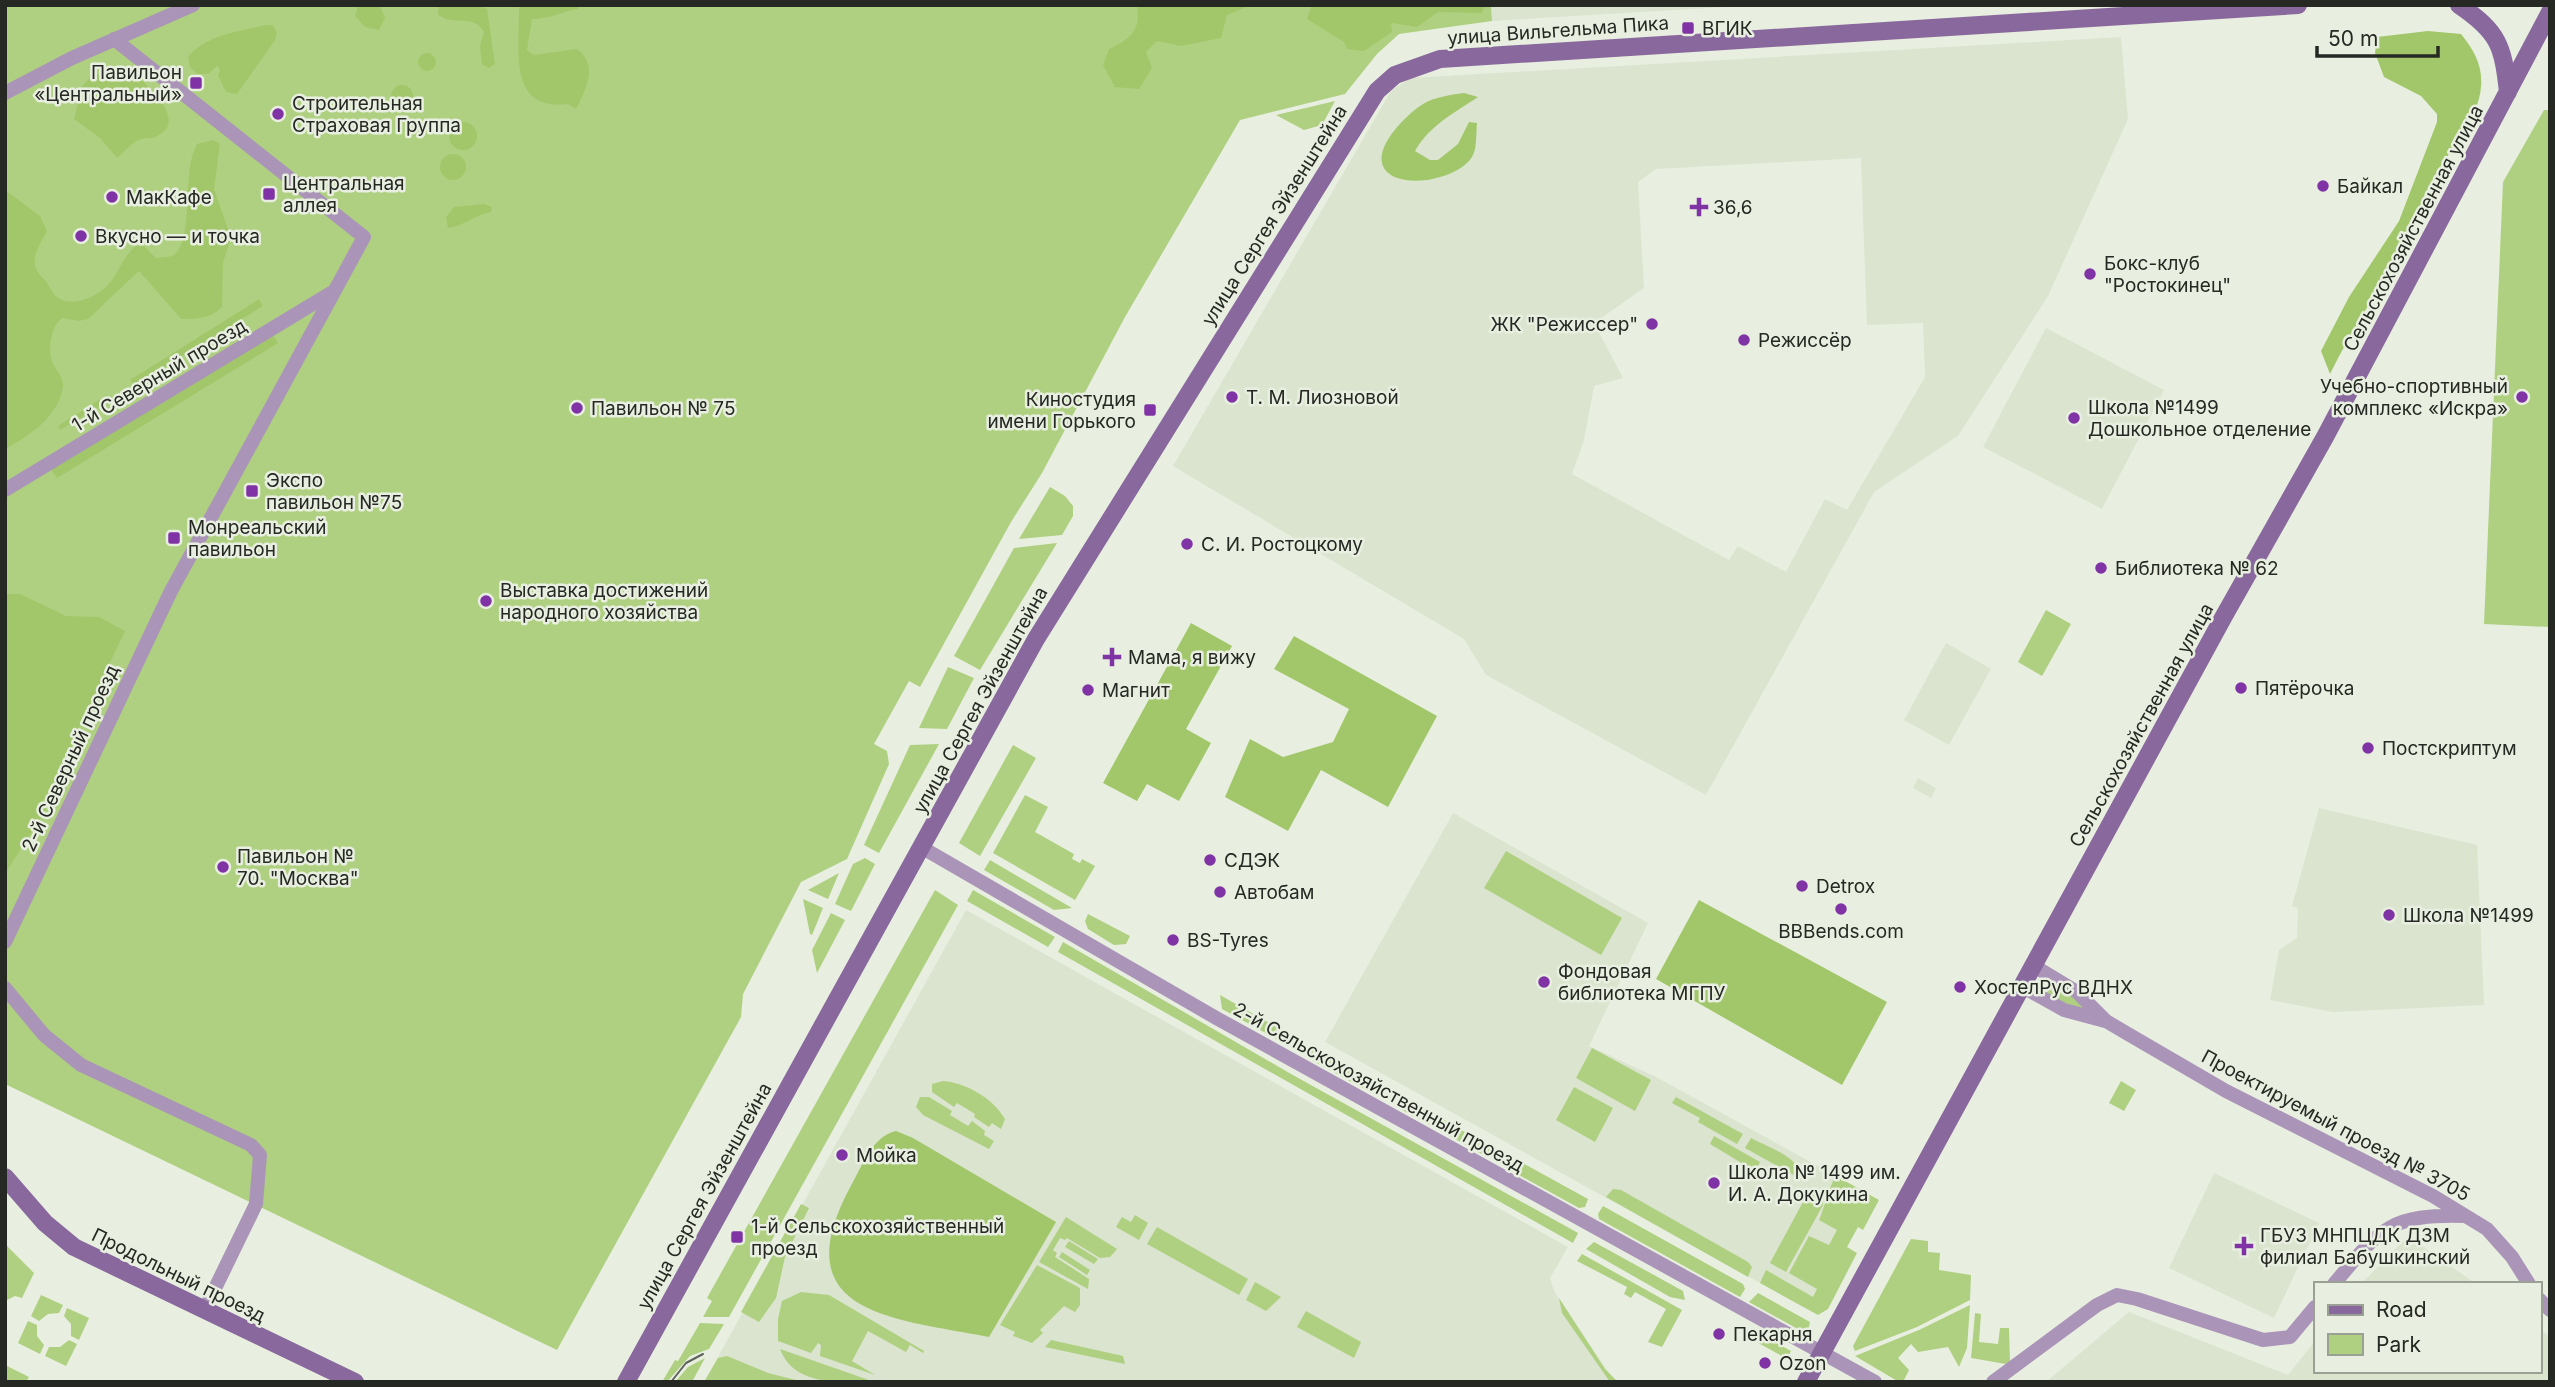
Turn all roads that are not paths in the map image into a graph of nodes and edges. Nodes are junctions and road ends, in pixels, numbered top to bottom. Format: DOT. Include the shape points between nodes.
graph roads {
  1 [pos="193,5"];
  2 [pos="2298,5"];
  3 [pos="2459,5"];
  4 [pos="2550,12"];
  5 [pos="114,39"];
  6 [pos="1410,67"];
  7 [pos="2508,92"];
  8 [pos="5,93"];
  9 [pos="332,292"];
  10 [pos="5,490"];
  11 [pos="921,847"];
  12 [pos="5,942"];
  13 [pos="2034,967"];
  14 [pos="2023,987"];
  15 [pos="5,988"];
  16 [pos="2106,1021"];
  17 [pos="5,1177"];
  18 [pos="2466,1216"];
  19 [pos="2336,1282"];
  20 [pos="2528,1282"];
  21 [pos="2314,1308"];
  22 [pos="204,1311"];
  23 [pos="1821,1354"];
  24 [pos="355,1382"];
  25 [pos="626,1382"];
  26 [pos="1806,1382"];
  27 [pos="1875,1382"];
  28 [pos="1993,1382"];
  1 -- 5 [label="street"];
  2 -- 6 [label="main road, улица Вильгельма Пика" via="1549,51 1440,59"];
  3 -- 7 [label="main road" via="2488,26 2499,42"];
  4 -- 7 [label="main road, Сельскохозяйственная улица"];
  5 -- 8 [label="street"];
  5 -- 9 [label="street, 2-й Северный проезд" via="364,237"];
  6 -- 11 [label="main road, улица Сергея Эйзенштейна" via="1377,91 1279,244 1035,639"];
  7 -- 13 [label="main road, Сельскохозяйственная улица"];
  9 -- 10 [label="street, 1-й Северный проезд"];
  9 -- 12 [label="street, 2-й Северный проезд" via="172,591"];
  11 -- 23 [label="street, 2-й Сельскохозяйственный проезд" via="1217,1019"];
  11 -- 25 [label="main road, улица Сергея Эйзенштейна"];
  13 -- 14 [label="main road, Сельскохозяйственная улица"];
  13 -- 16 [label="street, Проектируемый проезд № 3705" via="2077,992"];
  14 -- 16 [label="street, Проектируемый проезд № 3705" via="2064,1010"];
  14 -- 23 [label="main road, Сельскохозяйственная улица"];
  15 -- 22 [label="street" via="44,1035 81,1065 251,1145 260,1155 256,1204"];
  16 -- 18 [label="street, Проектируемый проезд № 3705" via="2226,1091"];
  17 -- 22 [label="main road, Продольный проезд" via="45,1223 75,1247"];
  18 -- 19 [label="street" via="2427,1215 2395,1223 2375,1234"];
  18 -- 20 [label="street, Проектируемый проезд № 3705" via="2487,1229"];
  21 -- 28 [label="street" via="2290,1337 2263,1340 2118,1295 2096,1305"];
  22 -- 24 [label="main road, Продольный проезд"];
  23 -- 26 [label="main road, Сельскохозяйственная улица"];
  23 -- 27 [label="street, 2-й Сельскохозяйственный проезд"];
}
